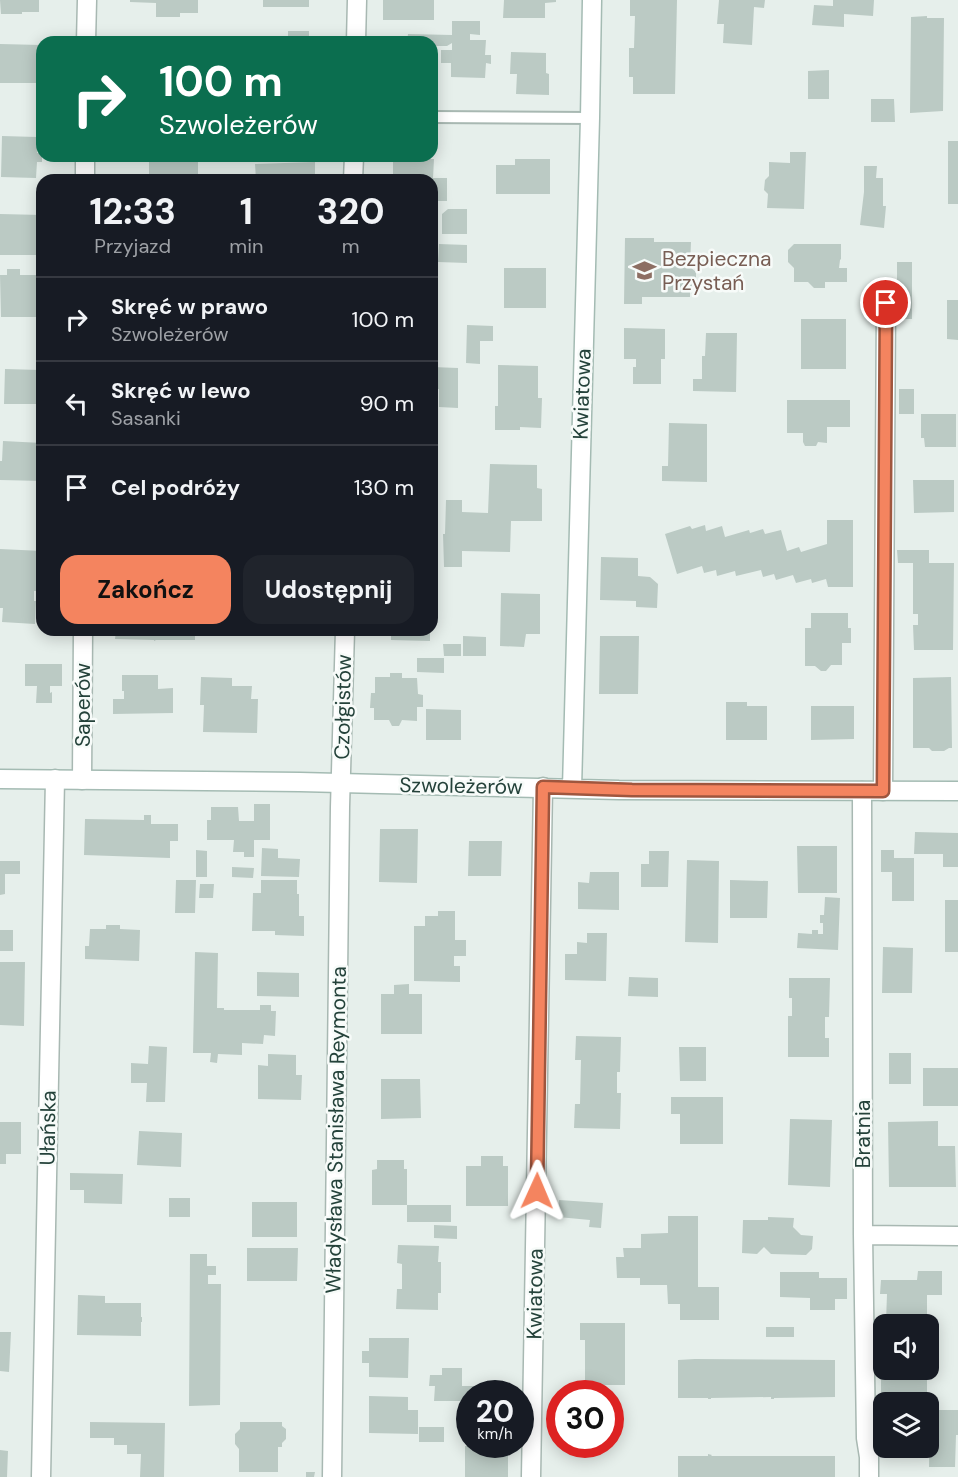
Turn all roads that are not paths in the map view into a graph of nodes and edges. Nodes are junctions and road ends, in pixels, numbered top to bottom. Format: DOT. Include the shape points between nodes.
graph roads {
  1 [pos="87,0"];
  2 [pos="357,0"];
  3 [pos="592,0"];
  4 [pos="87,36"];
  5 [pos="356,36"];
  6 [pos="438,117"];
  7 [pos="590,118"];
  8 [pos="886,303"];
  9 [pos="83,636"];
  10 [pos="345,636"];
  11 [pos="0,779"];
  12 [pos="55,779"];
  13 [pos="82,780"];
  14 [pos="341,784"];
  15 [pos="543,787"];
  16 [pos="572,788"];
  17 [pos="862,790"];
  18 [pos="883,791"];
  19 [pos="958,791"];
  20 [pos="863,1235"];
  21 [pos="958,1236"];
  22 [pos="41,1477"];
  23 [pos="332,1477"];
  24 [pos="531,1477"];
  25 [pos="869,1477"];
  1 -- 4 [label="street"];
  2 -- 5 [label="street"];
  3 -- 7 [label="street, Kwiatowa"];
  6 -- 7 [label="lane"];
  7 -- 16 [label="street, Kwiatowa"];
  8 -- 18 [label="street"];
  9 -- 13 [label="street, Saperów"];
  10 -- 14 [label="street, Czołgistów"];
  11 -- 12 [label="street, Szwoleżerów"];
  12 -- 13 [label="street, Szwoleżerów"];
  12 -- 22 [label="street, Ułańska"];
  13 -- 14 [label="street, Szwoleżerów"];
  14 -- 15 [label="street, Szwoleżerów"];
  14 -- 23 [label="street, Władysława Stanisława Reymonta"];
  15 -- 16 [label="street, Szwoleżerów"];
  15 -- 24 [label="street, Kwiatowa"];
  16 -- 17 [label="street, Szwoleżerów"];
  17 -- 18 [label="street, Szwoleżerów"];
  17 -- 20 [label="street, Bratnia"];
  18 -- 19 [label="street, Szwoleżerów"];
  20 -- 21 [label="street"];
  20 -- 25 [label="street, Bratnia"];
}
